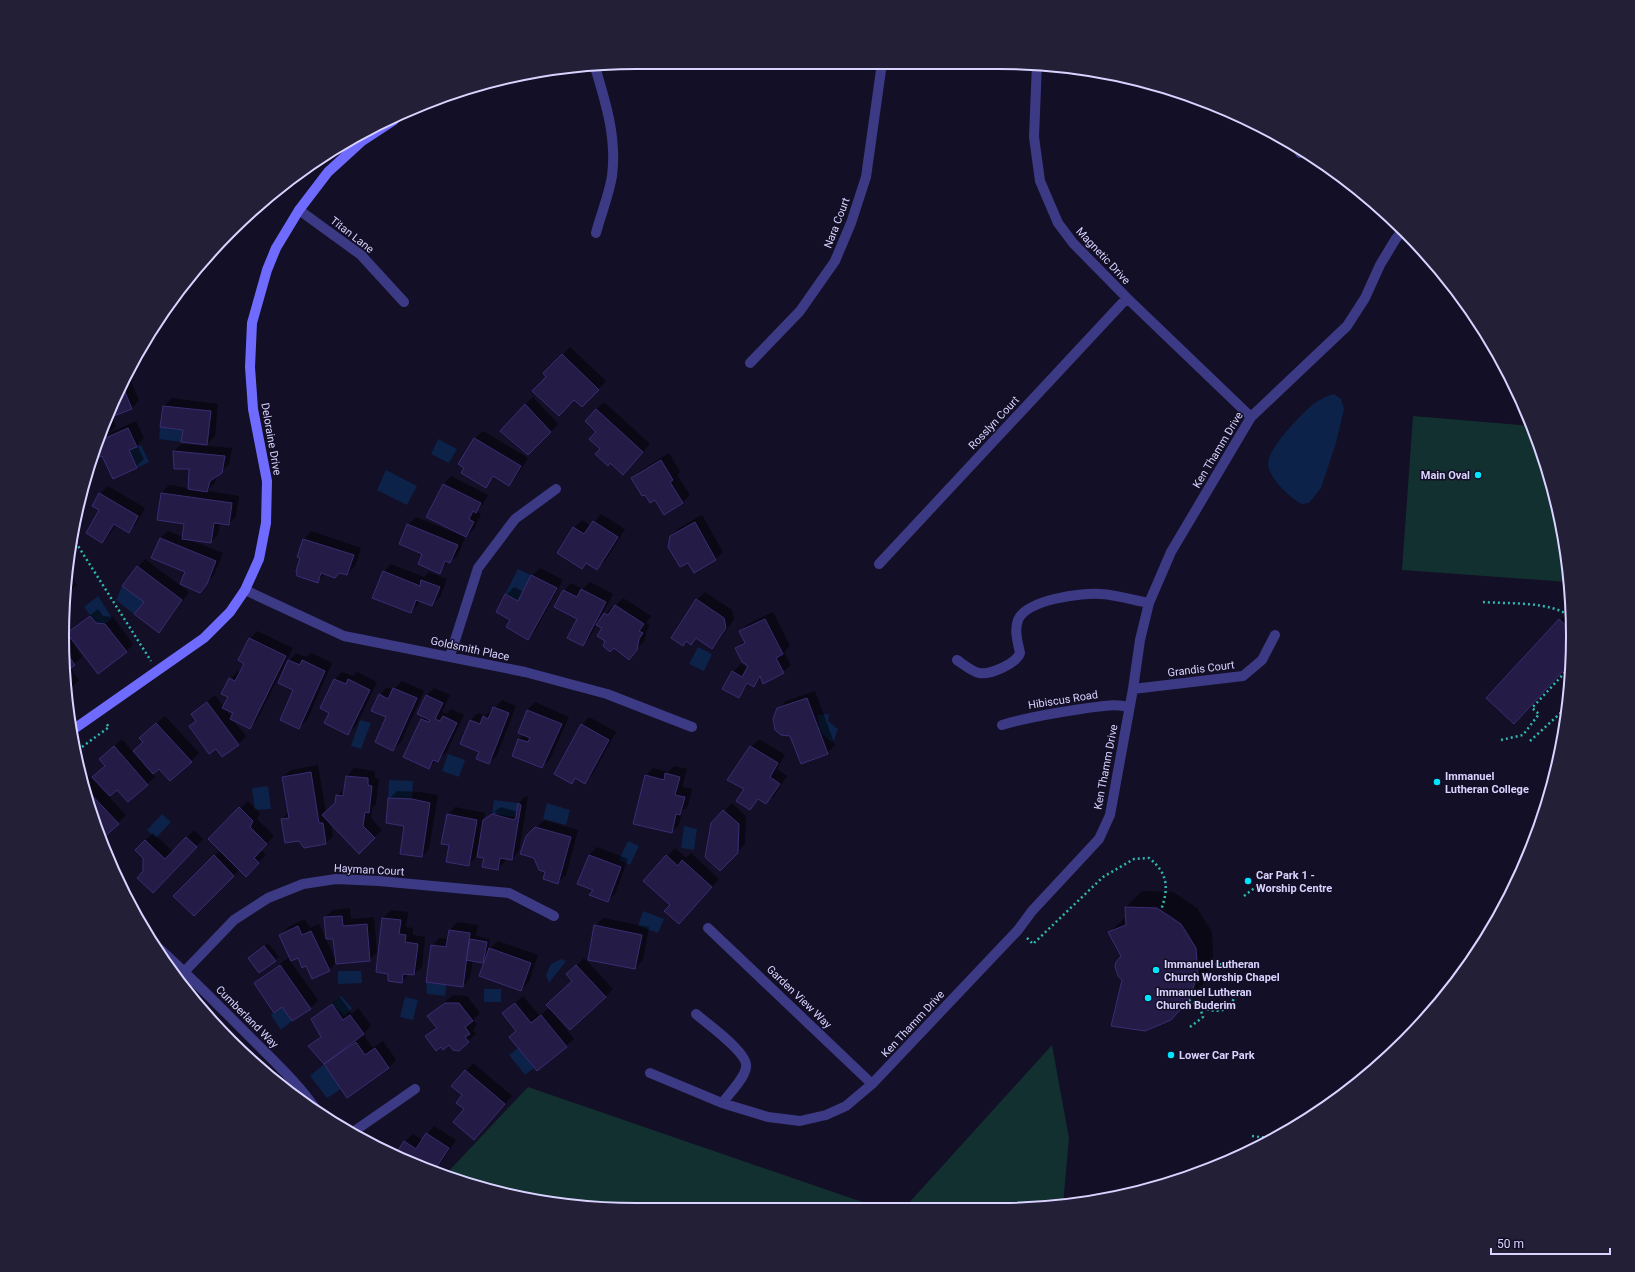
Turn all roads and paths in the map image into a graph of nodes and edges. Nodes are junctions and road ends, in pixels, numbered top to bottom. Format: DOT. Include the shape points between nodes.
graph roads {
  1 [pos="881,69"];
  2 [pos="596,70"];
  3 [pos="1037,70"];
  4 [pos="375,132"];
  5 [pos="299,210"];
  6 [pos="596,233"];
  7 [pos="1399,234"];
  8 [pos="1127,298"];
  9 [pos="404,302"];
  10 [pos="750,363"];
  11 [pos="1251,417"];
  12 [pos="556,488"];
  13 [pos="77,544"];
  14 [pos="878,564"];
  15 [pos="245,590"];
  16 [pos="1483,602"];
  17 [pos="1149,603"];
  18 [pos="1565,613"];
  19 [pos="1275,635"];
  20 [pos="450,656"];
  21 [pos="957,660"];
  22 [pos="158,671"];
  23 [pos="1565,672"];
  24 [pos="1133,689"];
  25 [pos="1130,707"];
  26 [pos="98,713"];
  27 [pos="1561,713"];
  28 [pos="1002,725"];
  29 [pos="77,727"];
  30 [pos="692,727"];
  31 [pos="1501,740"];
  32 [pos="1530,741"];
  33 [pos="80,748"];
  34 [pos="1256,886"];
  35 [pos="1244,896"];
  36 [pos="1161,910"];
  37 [pos="554,916"];
  38 [pos="708,928"];
  39 [pos="1018,930"];
  40 [pos="170,957"];
  41 [pos="1205,964"];
  42 [pos="1227,964"];
  43 [pos="185,971"];
  44 [pos="1234,998"];
  45 [pos="1189,1000"];
  46 [pos="1200,1008"];
  47 [pos="696,1014"];
  48 [pos="1190,1027"];
  49 [pos="650,1073"];
  50 [pos="872,1084"];
  51 [pos="415,1089"];
  52 [pos="308,1098"];
  53 [pos="722,1103"];
  54 [pos="357,1130"];
  55 [pos="1252,1136"];
  56 [pos="1263,1137"];
  1 -- 10 [label="street, Nara Court" via="866,177 835,261 800,311"];
  2 -- 6 [label="street" via="607,107 613,142 612,176"];
  3 -- 8 [label="street, Magnetic Drive" via="1034,138 1040,181 1061,228"];
  4 -- 5 [label="street, Deloraine Drive" via="328,172"];
  5 -- 9 [label="street, Titan Lane" via="361,255"];
  5 -- 15 [label="street, Deloraine Drive" via="276,248 252,323 250,367 253,409 267,481 266,524 258,559"];
  7 -- 11 [label="street, Ken Thamm Drive" via="1347,326"];
  8 -- 11 [label="street, Magnetic Drive"];
  8 -- 14 [label="street, Rosslyn Court"];
  11 -- 17 [label="street, Ken Thamm Drive" via="1171,552"];
  12 -- 20 [label="street" via="515,519 478,568"];
  13 -- 22 [label="path"];
  15 -- 20 [label="street, Goldsmith Place" via="344,636"];
  15 -- 22 [label="street, Deloraine Drive" via="230,612 204,638"];
  16 -- 18 [label="path" via="1542,606"];
  17 -- 21 [label="street" via="1100,594 1043,602 1018,619 1016,632 1020,653 1015,661 982,673"];
  17 -- 24 [label="street, Ken Thamm Drive" via="1140,640"];
  19 -- 24 [label="street, Grandis Court" via="1262,660 1243,676"];
  20 -- 30 [label="street, Goldsmith Place" via="525,672 606,694"];
  22 -- 26 [label="street, Deloraine Drive"];
  23 -- 31 [label="path" via="1532,708 1539,714 1523,735"];
  24 -- 25 [label="street, Ken Thamm Drive"];
  25 -- 28 [label="street, Hibiscus Road" via="1108,705 1064,711"];
  25 -- 39 [label="street, Ken Thamm Drive" via="1110,815 1099,839 1032,911"];
  26 -- 29 [label="street, Deloraine Drive"];
  26 -- 33 [label="path" via="109,727"];
  27 -- 32 [label="path"];
  34 -- 35 [label="path"];
  36 -- 39 [label="path" via="1166,894 1162,870 1149,858 1134,859 1103,877 1033,944"];
  37 -- 43 [label="street, Hayman Court" via="510,893 336,879 303,884 268,898 234,920"];
  38 -- 50 [label="street, Garden View Way"];
  39 -- 50 [label="street, Ken Thamm Drive"];
  40 -- 43 [label="street, Cumberland Way"];
  41 -- 42 [label="path"];
  43 -- 52 [label="street, Cumberland Way"];
  44 -- 46 [label="path" via="1225,1010"];
  45 -- 46 [label="path"];
  46 -- 48 [label="path" via="1203,1017"];
  47 -- 53 [label="street" via="735,1047 747,1063 741,1077"];
  49 -- 53 [label="street, Ken Thamm Drive"];
  50 -- 53 [label="street, Ken Thamm Drive" via="846,1106 826,1115 800,1120 768,1117"];
  51 -- 54 [label="street"];
  55 -- 56 [label="path"];
}
